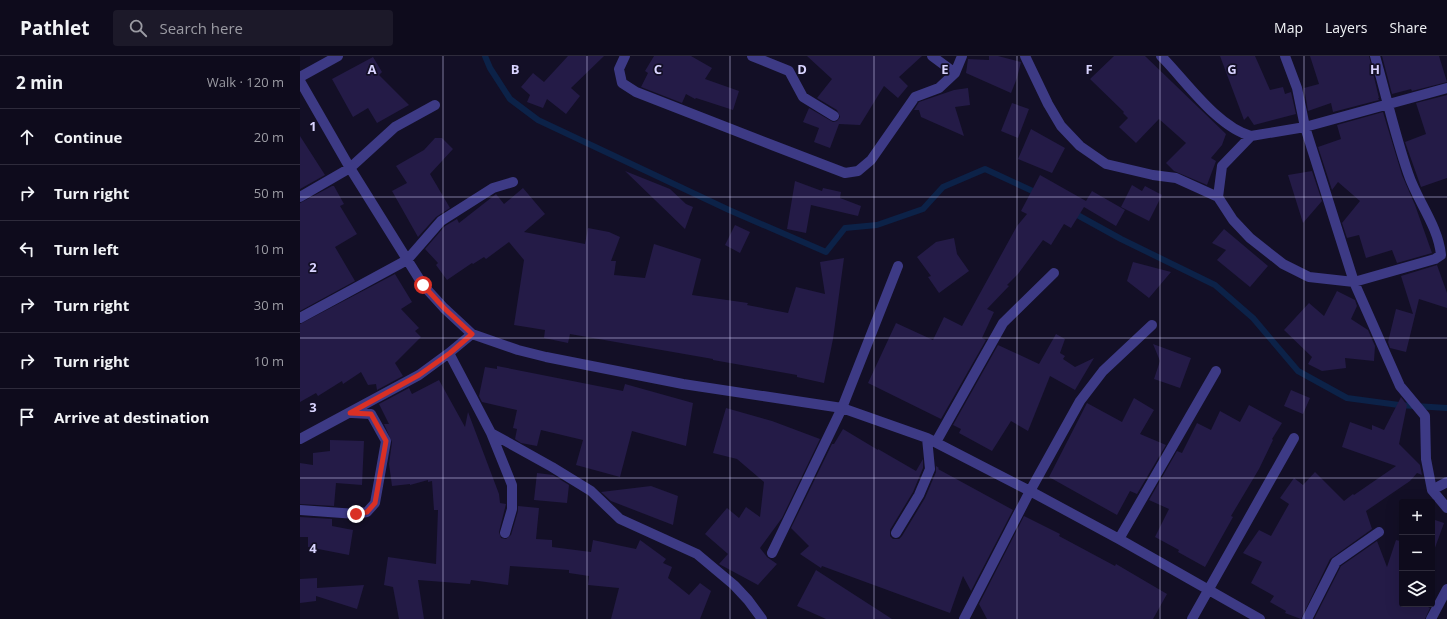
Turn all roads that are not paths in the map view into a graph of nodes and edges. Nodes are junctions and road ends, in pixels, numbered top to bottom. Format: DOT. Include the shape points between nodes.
graph roads {
  1 [pos="338,56"];
  2 [pos="625,56"];
  3 [pos="752,56"];
  4 [pos="932,56"];
  5 [pos="962,56"];
  6 [pos="1025,56"];
  7 [pos="1160,56"];
  8 [pos="1171,56"];
  9 [pos="1285,56"];
  10 [pos="1375,56"];
  11 [pos="1171,67"];
  12 [pos="955,73"];
  13 [pos="300,77"];
  14 [pos="300,81"];
  15 [pos="1447,88"];
  16 [pos="1388,104"];
  17 [pos="435,106"];
  18 [pos="834,116"];
  19 [pos="1305,127"];
  20 [pos="1251,136"];
  21 [pos="350,168"];
  22 [pos="513,182"];
  23 [pos="300,197"];
  24 [pos="1218,197"];
  25 [pos="407,260"];
  26 [pos="898,266"];
  27 [pos="1054,273"];
  28 [pos="1354,282"];
  29 [pos="300,318"];
  30 [pos="1152,325"];
  31 [pos="472,334"];
  32 [pos="450,353"];
  33 [pos="1216,371"];
  34 [pos="842,408"];
  35 [pos="350,413"];
  36 [pos="492,433"];
  37 [pos="1294,438"];
  38 [pos="300,440"];
  39 [pos="931,440"];
  40 [pos="1447,482"];
  41 [pos="1432,490"];
  42 [pos="1030,491"];
  43 [pos="1447,508"];
  44 [pos="300,510"];
  45 [pos="1380,532"];
  46 [pos="505,533"];
  47 [pos="896,533"];
  48 [pos="1119,539"];
  49 [pos="772,553"];
  50 [pos="1447,589"];
  51 [pos="1210,590"];
  52 [pos="762,619"];
  53 [pos="964,619"];
  54 [pos="1192,619"];
  55 [pos="1260,619"];
  56 [pos="1306,619"];
  57 [pos="1431,619"];
  1 -- 13 [label="street"];
  2 -- 12 [label="street" via="619,69 622,83 636,92 845,173 858,171 871,160 915,97 939,88"];
  3 -- 18 [label="street" via="789,71 803,98"];
  4 -- 12 [label="street"];
  5 -- 12 [label="street"];
  6 -- 24 [label="street" via="1061,126 1080,146 1106,164 1176,178"];
  7 -- 11 [label="street"];
  8 -- 11 [label="street"];
  9 -- 19 [label="street" via="1297,88"];
  10 -- 16 [label="street"];
  11 -- 20 [label="street" via="1228,126"];
  14 -- 21 [label="street"];
  15 -- 16 [label="street"];
  16 -- 19 [label="street"];
  16 -- 28 [label="street" via="1408,174 1436,234 1440,255 1435,259"];
  17 -- 21 [label="street" via="395,127"];
  19 -- 20 [label="street"];
  19 -- 28 [label="street"];
  20 -- 24 [label="street" via="1222,166"];
  21 -- 23 [label="street"];
  21 -- 25 [label="street"];
  22 -- 25 [label="street" via="493,188 441,221"];
  24 -- 28 [label="street" via="1233,220 1250,238 1283,264 1309,277"];
  25 -- 29 [label="street"];
  25 -- 31 [label="street" via="423,285"];
  26 -- 34 [label="street"];
  27 -- 39 [label="street" via="1003,324"];
  28 -- 41 [label="street" via="1400,386 1425,416 1426,459"];
  30 -- 42 [label="street" via="1103,371 1080,401"];
  31 -- 32 [label="street"];
  31 -- 34 [label="street" via="546,357 683,384"];
  32 -- 35 [label="street" via="419,375"];
  32 -- 36 [label="street"];
  33 -- 48 [label="street"];
  34 -- 39 [label="street"];
  34 -- 49 [label="street"];
  35 -- 38 [label="street"];
  35 -- 44 [label="street" via="371,414 386,441 375,503 367,512 356,514"];
  36 -- 46 [label="street" via="512,485 512,509"];
  36 -- 52 [label="street" via="590,491 620,519 697,554 734,585"];
  37 -- 51 [label="street"];
  39 -- 42 [label="street"];
  39 -- 47 [label="street" via="930,469 919,495"];
  40 -- 41 [label="street"];
  41 -- 43 [label="street"];
  42 -- 48 [label="street"];
  42 -- 53 [label="street"];
  45 -- 56 [label="street" via="1336,562"];
  48 -- 51 [label="street"];
  50 -- 57 [label="street"];
  51 -- 54 [label="street"];
  51 -- 55 [label="street"];
}
